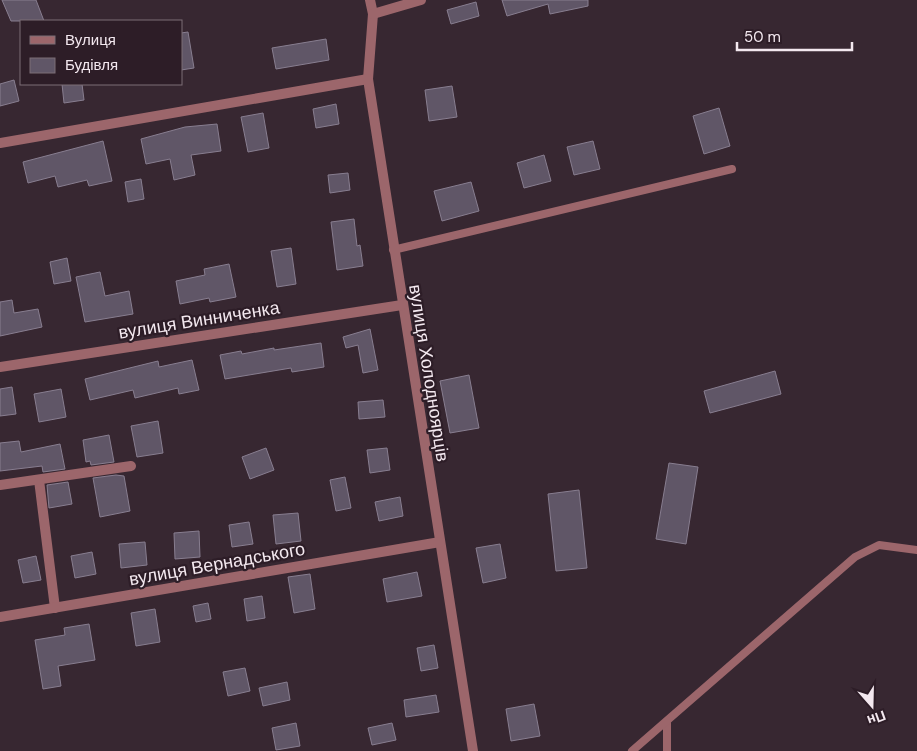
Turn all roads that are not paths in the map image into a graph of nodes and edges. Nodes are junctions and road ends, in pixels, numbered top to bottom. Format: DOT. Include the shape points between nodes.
graph roads {
  1 [pos="370,0"];
  2 [pos="421,0"];
  3 [pos="373,14"];
  4 [pos="368,79"];
  5 [pos="0,143"];
  6 [pos="732,169"];
  7 [pos="394,250"];
  8 [pos="402,305"];
  9 [pos="0,367"];
  10 [pos="131,466"];
  11 [pos="39,480"];
  12 [pos="0,485"];
  13 [pos="440,542"];
  14 [pos="917,550"];
  15 [pos="55,608"];
  16 [pos="0,617"];
  17 [pos="666,723"];
  18 [pos="473,751"];
  19 [pos="632,751"];
  20 [pos="667,751"];
  1 -- 3 [label="street, вулиця Холодноярців"];
  2 -- 3 [label="street"];
  3 -- 4 [label="street, вулиця Холодноярців"];
  4 -- 5 [label="street"];
  4 -- 7 [label="street, вулиця Холодноярців"];
  6 -- 7 [label="lane"];
  7 -- 8 [label="street, вулиця Холодноярців"];
  8 -- 9 [label="street, вулиця Винниченка"];
  8 -- 13 [label="street, вулиця Холодноярців"];
  10 -- 11 [label="street"];
  11 -- 12 [label="street"];
  11 -- 15 [label="street"];
  13 -- 15 [label="street, вулиця Вернадського"];
  13 -- 18 [label="street, вулиця Холодноярців"];
  14 -- 17 [label="lane" via="879,545 855,557"];
  15 -- 16 [label="street, вулиця Вернадського"];
  17 -- 19 [label="lane"];
  17 -- 20 [label="lane"];
}
